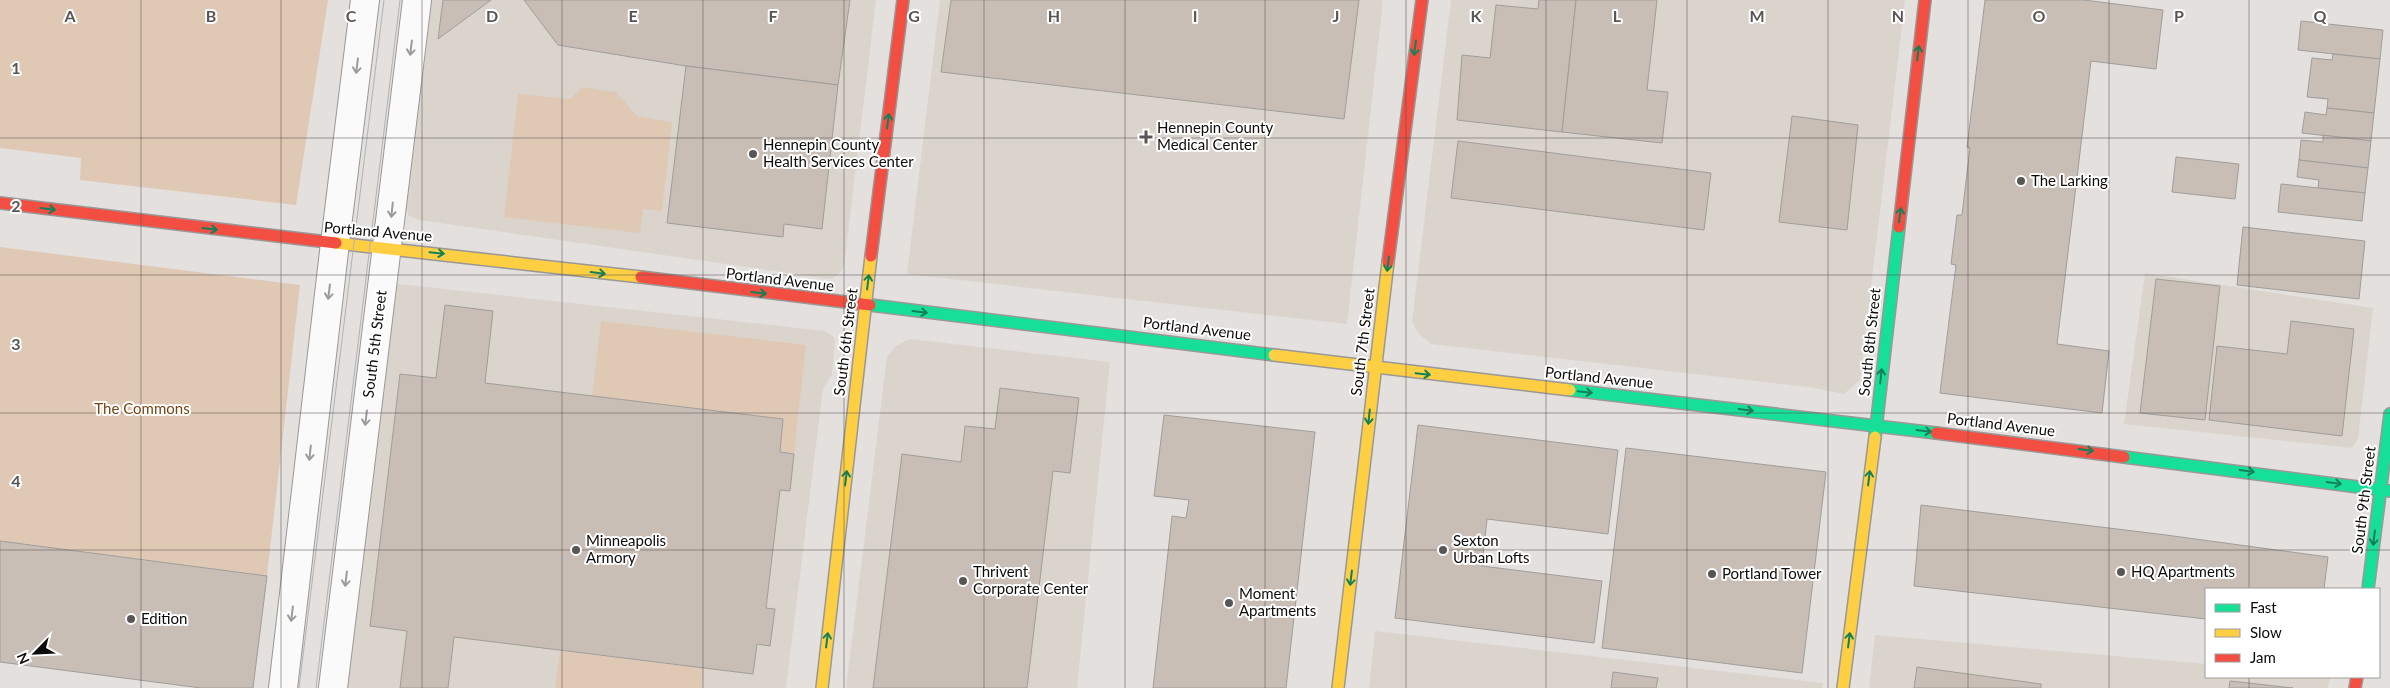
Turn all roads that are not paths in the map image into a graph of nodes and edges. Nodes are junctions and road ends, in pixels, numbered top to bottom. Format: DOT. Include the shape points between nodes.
graph roads {
  1 [pos="366,0"];
  2 [pos="417,0"];
  3 [pos="903,0"];
  4 [pos="1422,0"];
  5 [pos="1925,0"];
  6 [pos="0,203"];
  7 [pos="334,243"];
  8 [pos="388,248"];
  9 [pos="866,305"];
  10 [pos="1375,368"];
  11 [pos="2390,414"];
  12 [pos="1876,425"];
  13 [pos="2385,490"];
  14 [pos="2368,588"];
  15 [pos="283,688"];
  16 [pos="333,688"];
  17 [pos="822,688"];
  18 [pos="1338,688"];
  19 [pos="1843,688"];
  1 -- 7 [label="street, one-way"];
  2 -- 8 [label="street, South 5th Street, one-way"];
  9 -- 3 [label="street, South 6th Street, one-way"];
  4 -- 10 [label="street, South 7th Street, one-way"];
  12 -- 5 [label="street, South 8th Street, one-way"];
  6 -- 7 [label="street, Portland Avenue, one-way"];
  7 -- 8 [label="street, Portland Avenue"];
  7 -- 15 [label="street, one-way"];
  8 -- 9 [label="street, Portland Avenue, one-way"];
  8 -- 16 [label="street, South 5th Street, one-way"];
  9 -- 10 [label="street, Portland Avenue, one-way"];
  17 -- 9 [label="street, South 6th Street, one-way"];
  10 -- 12 [label="street, Portland Avenue, one-way"];
  10 -- 18 [label="street, South 7th Street, one-way"];
  11 -- 13 [label="street, South 9th Street"];
  12 -- 13 [label="street, Portland Avenue, one-way"];
  19 -- 12 [label="street, South 8th Street, one-way"];
  13 -- 14 [label="street, South 9th Street, one-way"];
}
